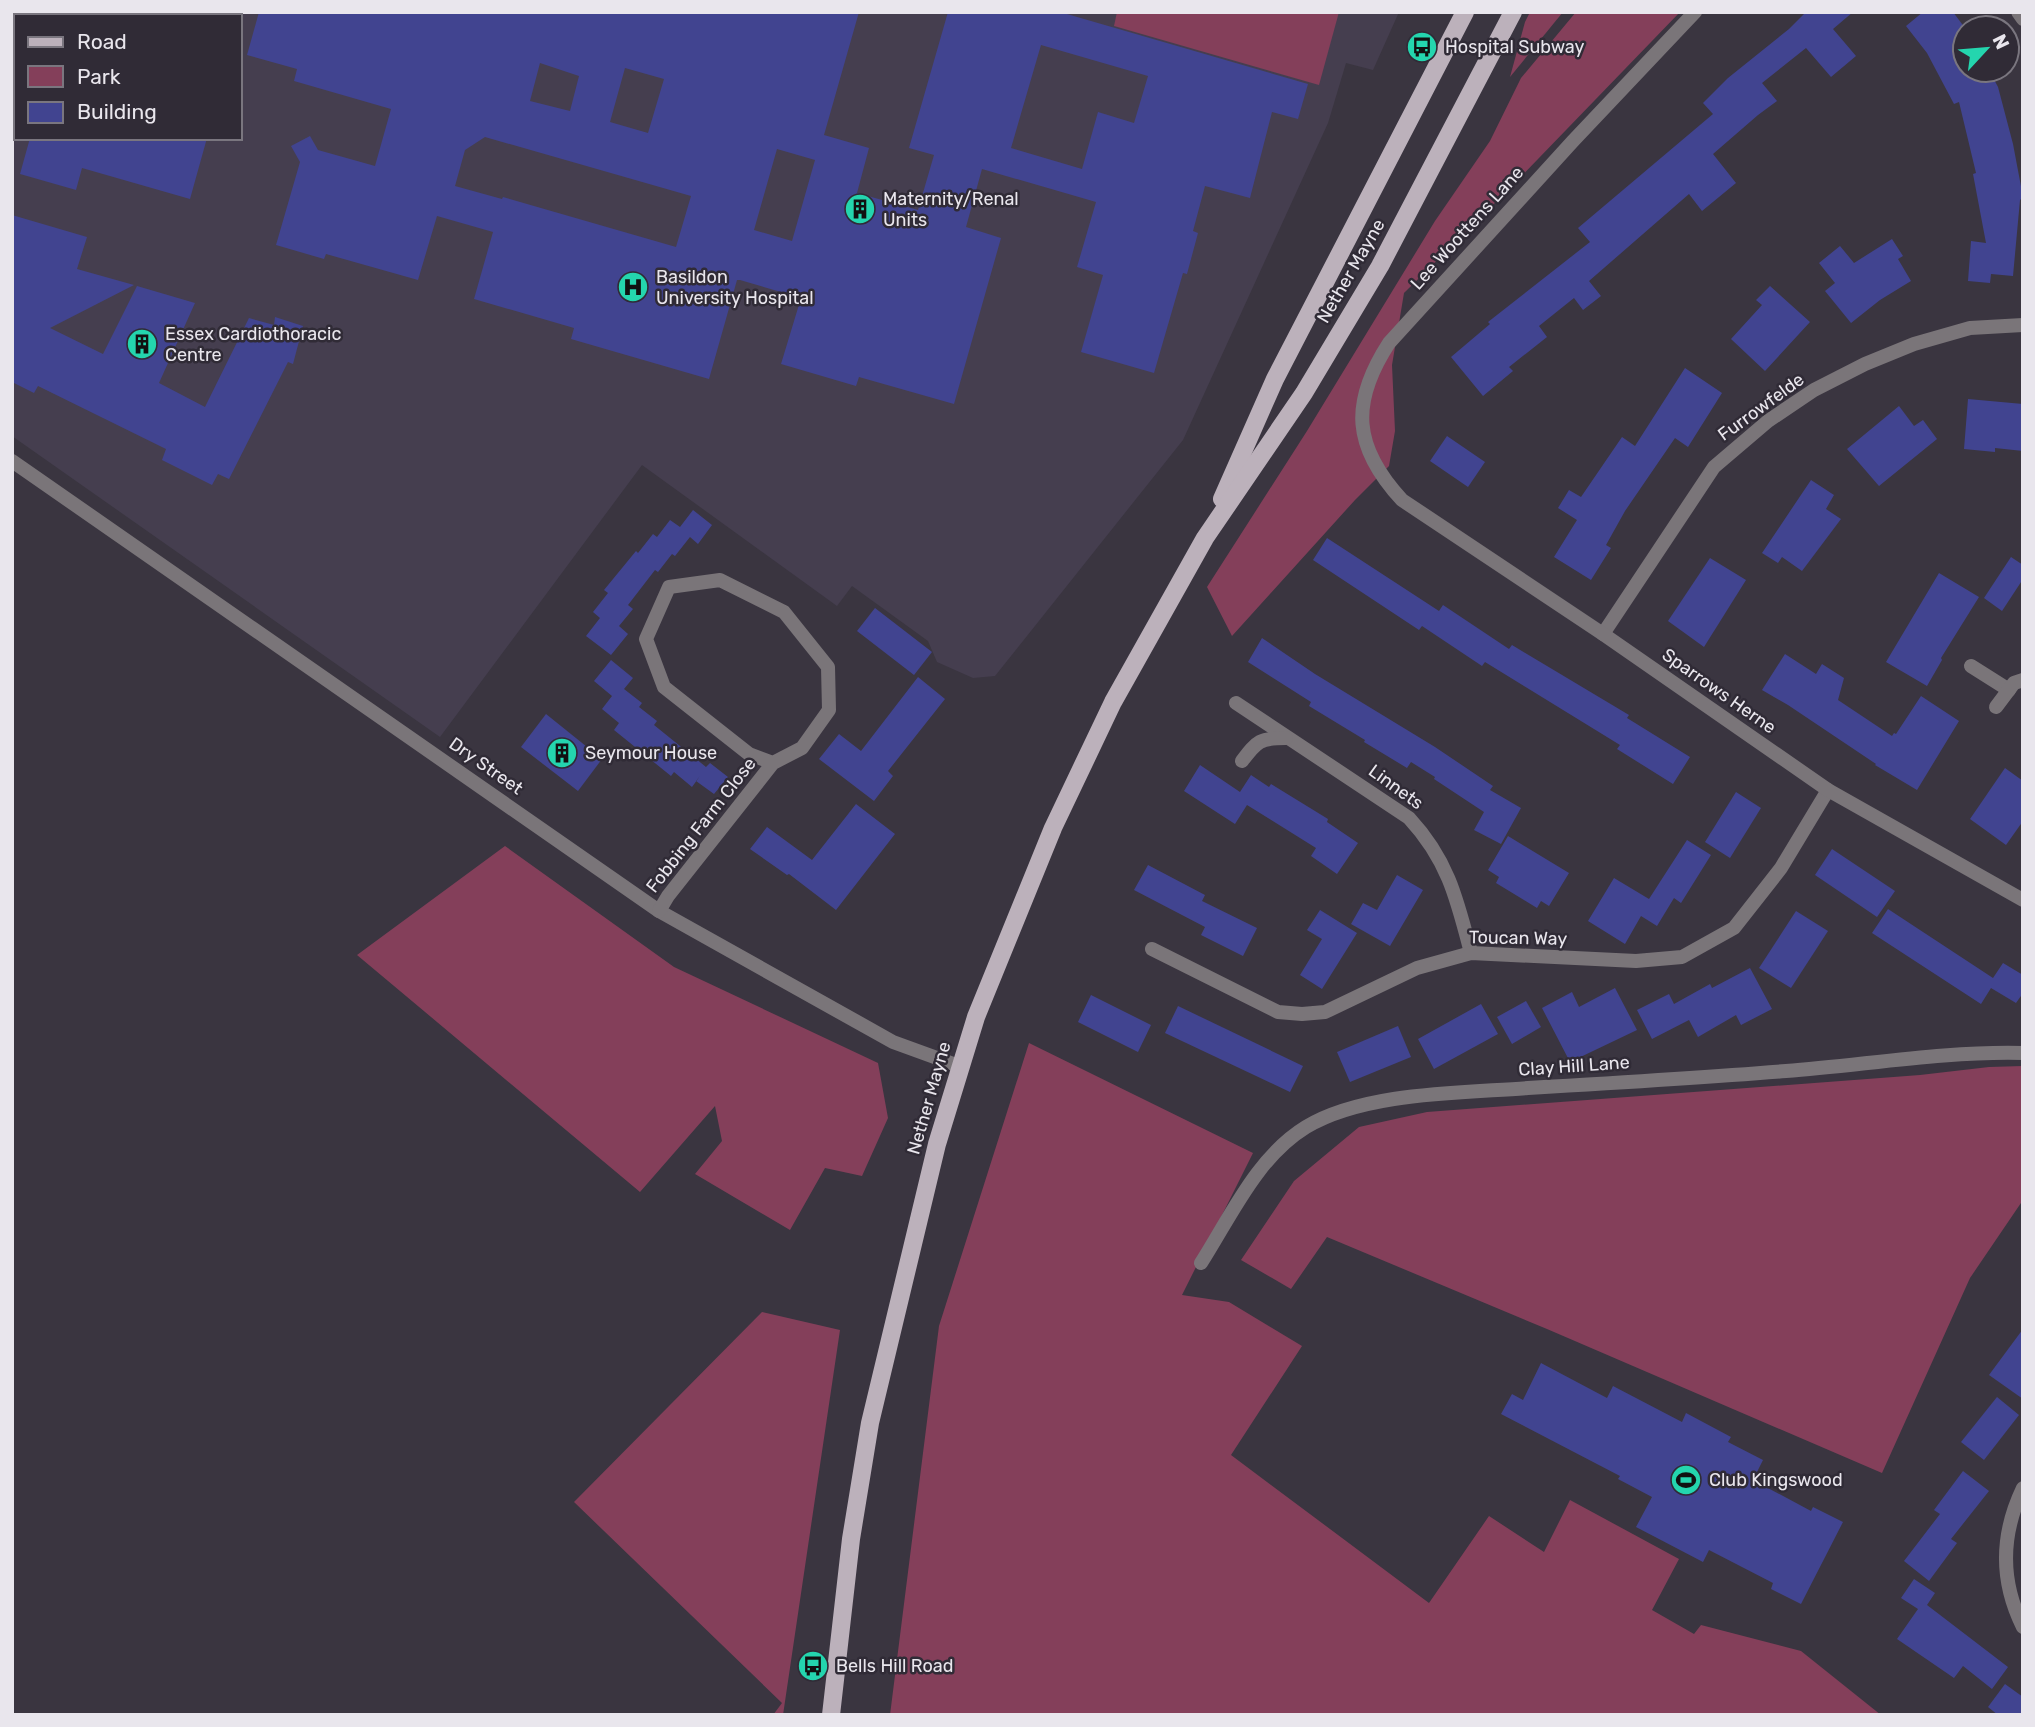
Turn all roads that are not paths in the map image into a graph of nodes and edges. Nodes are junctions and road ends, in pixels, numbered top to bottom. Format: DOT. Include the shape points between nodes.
graph roads {
  1 [pos="1465,12"];
  2 [pos="1513,12"];
  3 [pos="1695,12"];
  4 [pos="2018,12"];
  5 [pos="2023,19"];
  6 [pos="2023,325"];
  7 [pos="12,461"];
  8 [pos="1402,500"];
  9 [pos="1205,538"];
  10 [pos="1603,634"];
  11 [pos="1971,666"];
  12 [pos="2023,680"];
  13 [pos="2008,690"];
  14 [pos="1236,703"];
  15 [pos="1996,707"];
  16 [pos="1287,738"];
  17 [pos="1242,761"];
  18 [pos="774,763"];
  19 [pos="1828,790"];
  20 [pos="2023,900"];
  21 [pos="659,911"];
  22 [pos="1152,949"];
  23 [pos="1471,953"];
  24 [pos="2023,1053"];
  25 [pos="959,1066"];
  26 [pos="1201,1264"];
  27 [pos="2023,1488"];
  28 [pos="2023,1627"];
  29 [pos="831,1715"];
  1 -- 9 [label="main road, Nether Mayne" via="1275,379"];
  2 -- 9 [label="main road, Nether Mayne" via="1380,266 1304,393"];
  3 -- 8 [label="street, Lee Woottens Lane" via="1432,295 1375,364 1365,388 1364,437 1384,481"];
  4 -- 5 [label="street"];
  6 -- 10 [label="street, Furrowfelde" via="1970,328 1914,344 1844,374 1768,421 1714,467"];
  7 -- 21 [label="street, Dry Street"];
  8 -- 10 [label="street, Sparrows Herne"];
  9 -- 25 [label="main road, Nether Mayne" via="1113,702 1053,828"];
  10 -- 19 [label="street, Sparrows Herne"];
  11 -- 13 [label="street"];
  12 -- 13 [label="street"];
  13 -- 15 [label="street"];
  14 -- 16 [label="street, Linnets"];
  16 -- 17 [label="street" via="1264,738"];
  16 -- 23 [label="street, Linnets" via="1378,796 1427,837 1455,891"];
  18 -- 18 [label="street, Fobbing Farm Close" via="749,754 664,687 646,639 669,587 720,580 774,606 785,612 828,667 830,710 802,748"];
  18 -- 21 [label="street, Fobbing Farm Close"];
  19 -- 20 [label="street, Sparrows Herne"];
  19 -- 23 [label="street, Toucan Way" via="1781,868 1734,928 1682,957 1636,961"];
  21 -- 25 [label="street, Dry Street" via="893,1042"];
  22 -- 23 [label="street, Toucan Way" via="1278,1012 1302,1014 1325,1012 1417,968"];
  24 -- 26 [label="street, Clay Hill Lane" via="1456,1093 1361,1107 1307,1127 1273,1151"];
  25 -- 29 [label="main road, Nether Mayne" via="870,1423"];
  27 -- 28 [label="street" via="2010,1521 2005,1565"];
}
